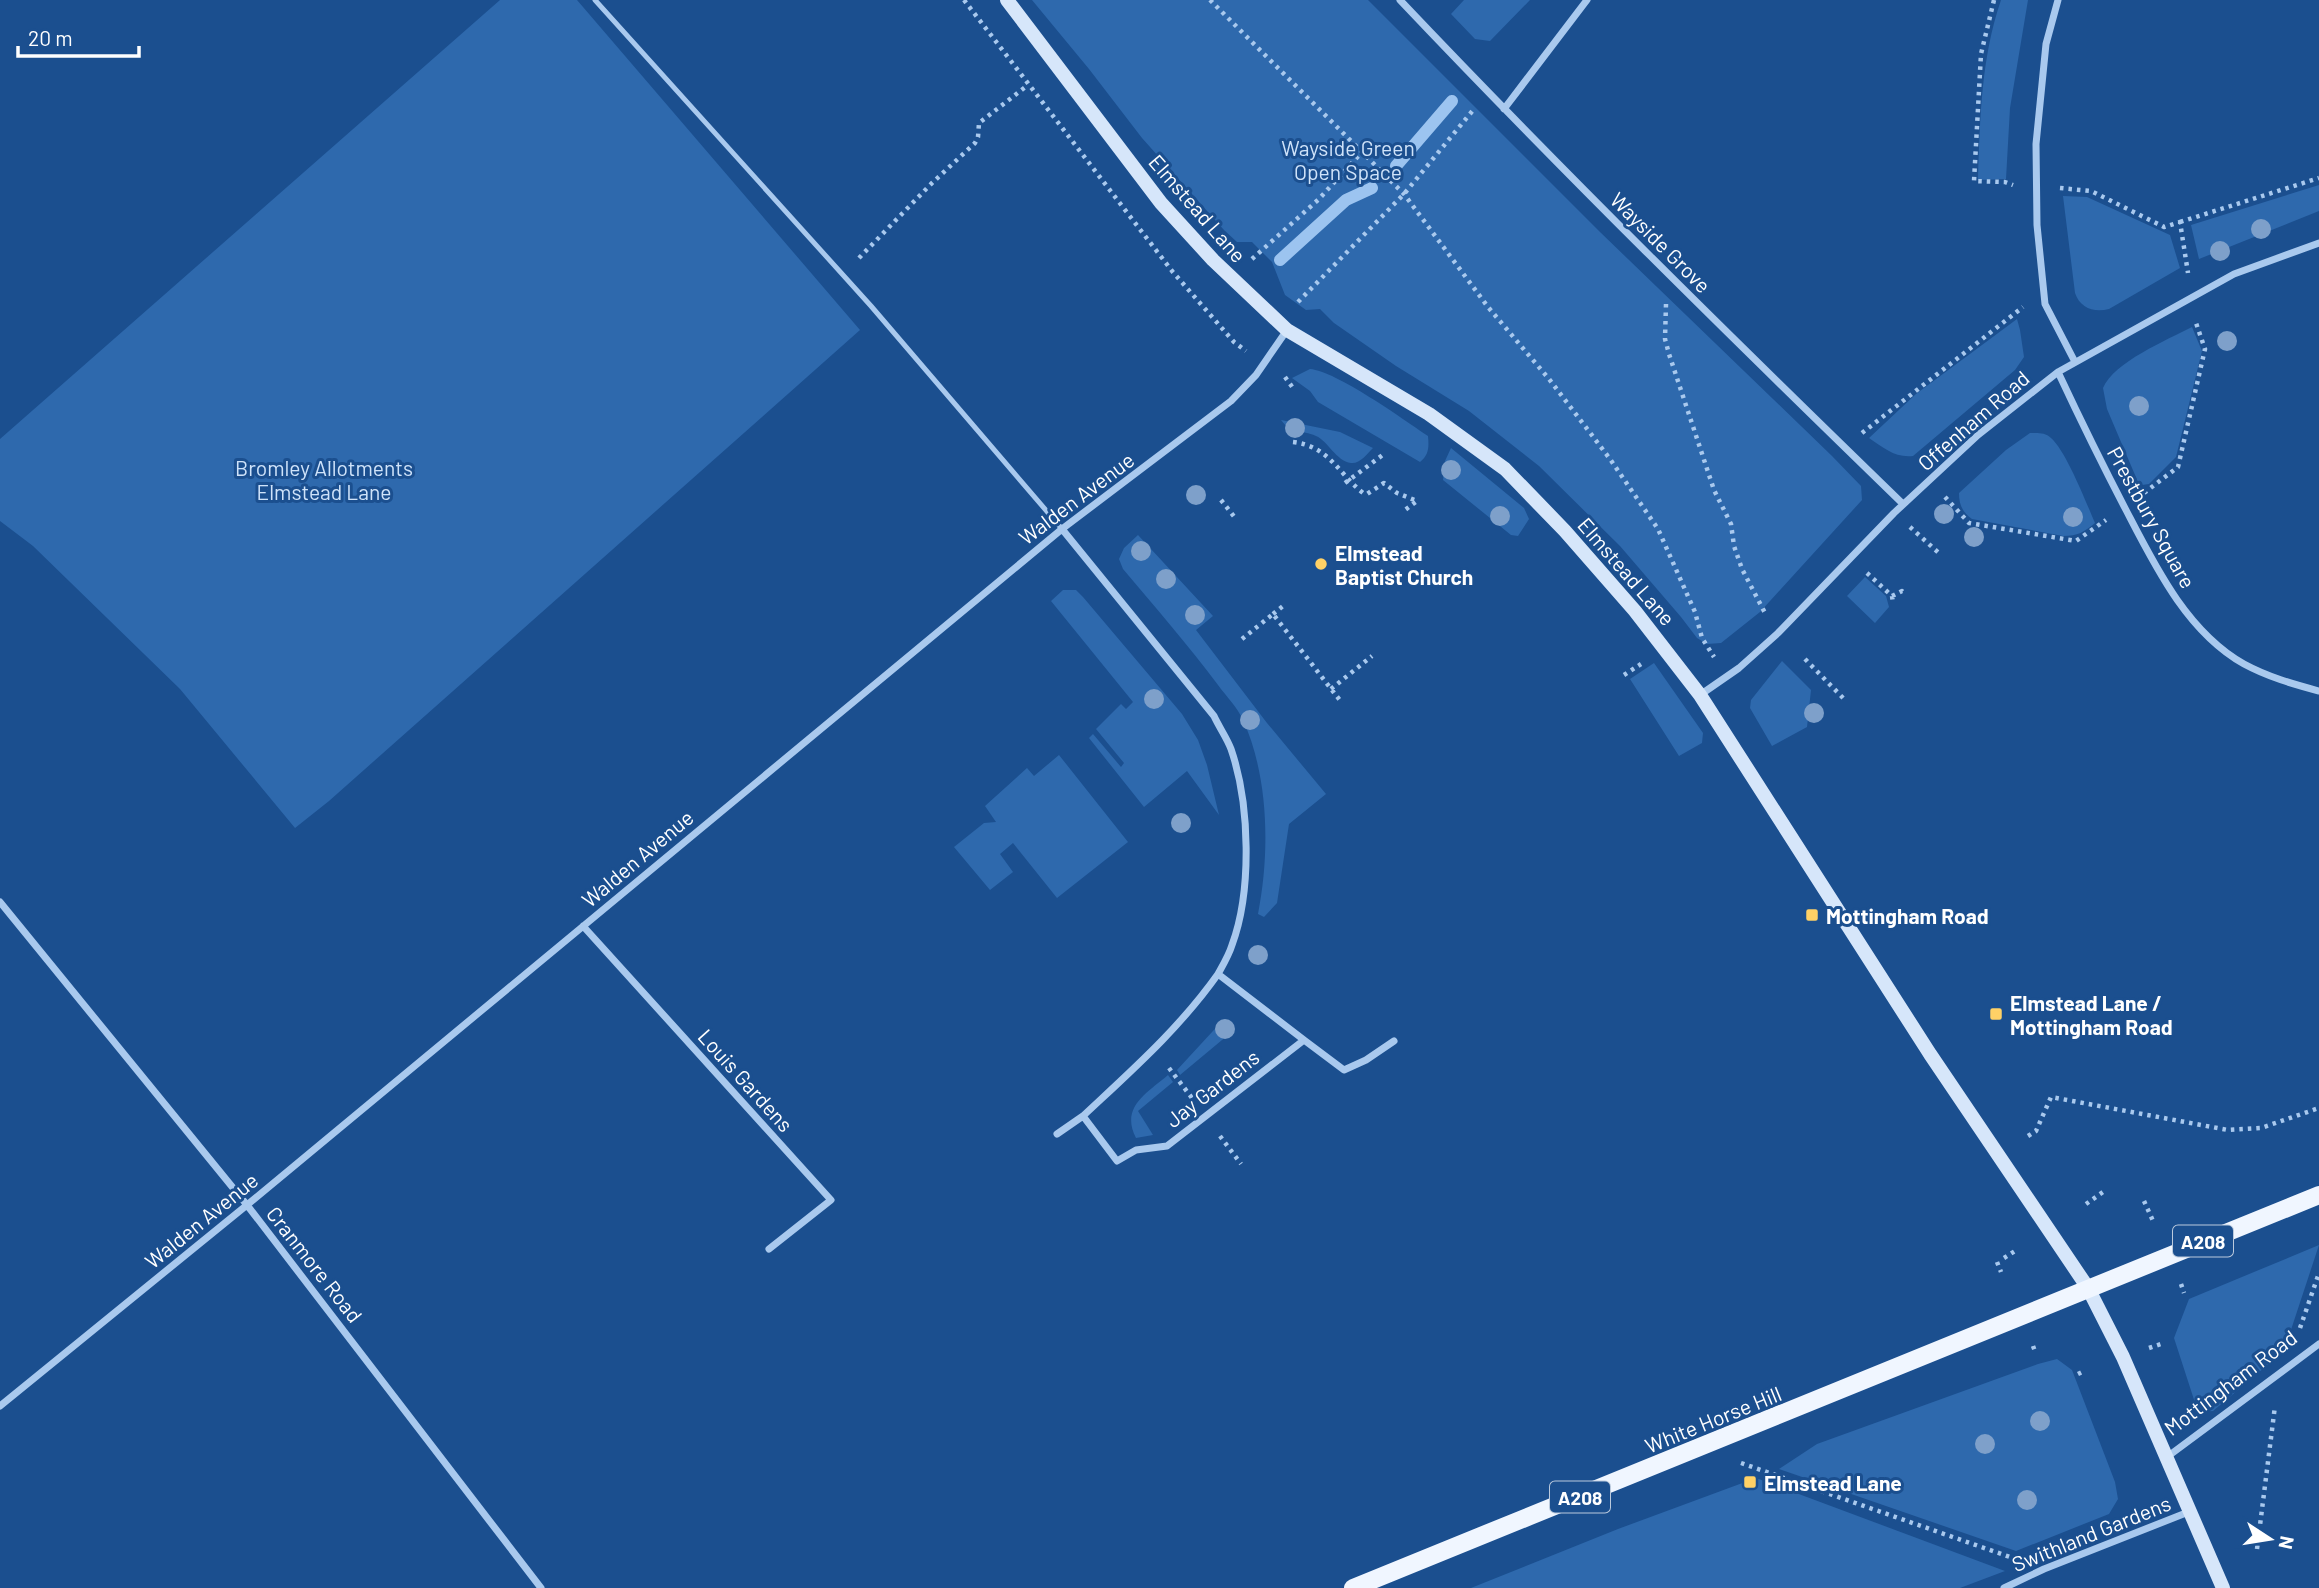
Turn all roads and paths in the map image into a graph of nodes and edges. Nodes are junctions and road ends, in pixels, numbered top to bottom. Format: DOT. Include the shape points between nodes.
graph roads {
  1 [pos="595,0"];
  2 [pos="1007,0"];
  3 [pos="1210,0"];
  4 [pos="1400,0"];
  5 [pos="1587,0"];
  6 [pos="1994,0"];
  7 [pos="2058,0"];
  8 [pos="1052,58"];
  9 [pos="1487,92"];
  10 [pos="1504,109"];
  11 [pos="1362,152"];
  12 [pos="2319,178"];
  13 [pos="2005,182"];
  14 [pos="2056,188"];
  15 [pos="1404,194"];
  16 [pos="2180,222"];
  17 [pos="2319,243"];
  18 [pos="843,274"];
  19 [pos="1670,276"];
  20 [pos="1232,279"];
  21 [pos="2192,298"];
  22 [pos="2024,305"];
  23 [pos="1283,326"];
  24 [pos="2075,362"];
  25 [pos="2058,372"];
  26 [pos="1861,434"];
  27 [pos="1293,442"];
  28 [pos="1384,454"];
  29 [pos="1347,481"];
  30 [pos="1942,494"];
  31 [pos="2138,497"];
  32 [pos="1221,499"];
  33 [pos="1903,504"];
  34 [pos="1405,510"];
  35 [pos="1894,513"];
  36 [pos="1236,519"];
  37 [pos="2102,523"];
  38 [pos="1062,528"];
  39 [pos="1941,555"];
  40 [pos="1851,558"];
  41 [pos="1904,593"];
  42 [pos="1892,596"];
  43 [pos="1893,603"];
  44 [pos="1283,606"];
  45 [pos="1273,614"];
  46 [pos="1778,633"];
  47 [pos="1242,639"];
  48 [pos="1710,651"];
  49 [pos="1372,656"];
  50 [pos="1651,659"];
  51 [pos="1805,659"];
  52 [pos="1624,675"];
  53 [pos="1331,689"];
  54 [pos="2319,691"];
  55 [pos="1700,695"];
  56 [pos="1845,700"];
  57 [pos="1342,703"];
  58 [pos="0,902"];
  59 [pos="583,926"];
  60 [pos="1218,974"];
  61 [pos="1304,1041"];
  62 [pos="1394,1041"];
  63 [pos="2319,1108"];
  64 [pos="1083,1116"];
  65 [pos="1057,1134"];
  66 [pos="2028,1136"];
  67 [pos="2103,1192"];
  68 [pos="2319,1195"];
  69 [pos="2144,1202"];
  70 [pos="2086,1204"];
  71 [pos="247,1205"];
  72 [pos="2153,1221"];
  73 [pos="769,1249"];
  74 [pos="2015,1251"];
  75 [pos="2004,1258"];
  76 [pos="1997,1262"];
  77 [pos="2001,1272"];
  78 [pos="2319,1273"];
  79 [pos="2181,1284"];
  80 [pos="2088,1288"];
  81 [pos="2184,1293"];
  82 [pos="2298,1334"];
  83 [pos="2161,1344"];
  84 [pos="2319,1344"];
  85 [pos="2033,1346"];
  86 [pos="2150,1348"];
  87 [pos="2036,1354"];
  88 [pos="2275,1405"];
  89 [pos="0,1406"];
  90 [pos="1699,1449"];
  91 [pos="2167,1457"];
  92 [pos="2192,1511"];
  93 [pos="2257,1549"];
  94 [pos="2044,1569"];
  95 [pos="541,1588"];
  96 [pos="1353,1588"];
  97 [pos="2004,1588"];
  98 [pos="2223,1588"];
  1 -- 18 [label="lane"];
  2 -- 8 [label="street, Elmstead Lane"];
  3 -- 11 [label="path"];
  4 -- 9 [label="street, Wayside Grove"];
  5 -- 10 [label="street"];
  6 -- 13 [label="path" via="1980,54 1974,181"];
  7 -- 24 [label="street" via="2046,44 2037,132 2037,225 2045,304"];
  8 -- 18 [label="path" via="1028,85 979,123 975,143"];
  8 -- 20 [label="street, Elmstead Lane" via="1161,203"];
  9 -- 10 [label="street, Wayside Grove"];
  9 -- 15 [label="path"];
  10 -- 19 [label="street, Wayside Grove"];
  11 -- 15 [label="path"];
  11 -- 20 [label="path" via="1319,199"];
  12 -- 16 [label="path"];
  14 -- 16 [label="path" via="2091,191 2164,227"];
  15 -- 23 [label="path"];
  15 -- 48 [label="path" via="1610,459 1658,529"];
  16 -- 21 [label="path"];
  17 -- 21 [label="street, Offenham Road" via="2234,274"];
  18 -- 38 [label="lane"];
  19 -- 33 [label="street, Wayside Grove"];
  19 -- 46 [label="path" via="1665,323 1669,354 1714,490 1731,524 1742,569"];
  20 -- 23 [label="street, Elmstead Lane"];
  21 -- 24 [label="street, Offenham Road"];
  21 -- 31 [label="path" via="2205,349 2178,467"];
  22 -- 26 [label="path"];
  23 -- 38 [label="street, Walden Avenue" via="1256,375 1231,401"];
  23 -- 55 [label="street, Elmstead Lane" via="1429,414 1505,470 1635,611"];
  24 -- 25 [label="street, Offenham Road"];
  25 -- 33 [label="street, Offenham Road" via="1978,435"];
  25 -- 54 [label="street, Prestbury Square" via="2099,460 2182,607 2210,639 2243,663 2278,680"];
  27 -- 29 [label="path" via="1324,453"];
  28 -- 29 [label="path"];
  29 -- 34 [label="path" via="1367,494 1384,483 1417,501"];
  30 -- 37 [label="path" via="1969,523 2076,541"];
  32 -- 36 [label="path"];
  33 -- 35 [label="street, Offenham Road"];
  35 -- 39 [label="path"];
  35 -- 40 [label="street, Offenham Road"];
  38 -- 59 [label="street, Walden Avenue"];
  38 -- 60 [label="street" via="1214,716 1230,747 1241,785 1247,852 1233,944"];
  40 -- 42 [label="path"];
  40 -- 46 [label="street, Offenham Road"];
  41 -- 42 [label="path"];
  42 -- 43 [label="path"];
  44 -- 45 [label="path"];
  45 -- 47 [label="path"];
  45 -- 53 [label="path"];
  46 -- 55 [label="street, Offenham Road"];
  49 -- 53 [label="path"];
  50 -- 52 [label="path"];
  51 -- 56 [label="path"];
  53 -- 57 [label="path"];
  55 -- 80 [label="street, Elmstead Lane" via="1930,1054"];
  58 -- 71 [label="street, Cranmore Road"];
  59 -- 71 [label="street, Walden Avenue"];
  59 -- 73 [label="street, Louis Gardens" via="831,1199"];
  60 -- 61 [label="street"];
  60 -- 64 [label="street" via="1171,1033"];
  61 -- 62 [label="street" via="1344,1070"];
  61 -- 64 [label="street, Jay Gardens" via="1167,1146 1136,1150 1117,1161"];
  63 -- 66 [label="path" via="2261,1128 2228,1130 2051,1097 2036,1131"];
  64 -- 65 [label="street"];
  67 -- 70 [label="path"];
  68 -- 80 [label="main road, A208"];
  69 -- 72 [label="path"];
  71 -- 89 [label="street, Walden Avenue"];
  71 -- 95 [label="street, Cranmore Road"];
  74 -- 75 [label="path"];
  76 -- 77 [label="path"];
  78 -- 82 [label="path"];
  79 -- 81 [label="path"];
  80 -- 90 [label="main road, White Horse Hill / A208"];
  80 -- 91 [label="street, Elmstead Lane"];
  83 -- 86 [label="path"];
  84 -- 91 [label="street, Mottingham Road"];
  85 -- 87 [label="path"];
  88 -- 93 [label="path"];
  90 -- 94 [label="path"];
  90 -- 96 [label="main road, White Horse Hill / A208"];
  91 -- 92 [label="street, Elmstead Lane"];
  92 -- 94 [label="street, Swithland Gardens"];
  92 -- 98 [label="street, Elmstead Lane"];
  94 -- 97 [label="street, Swithland Gardens"];
}
